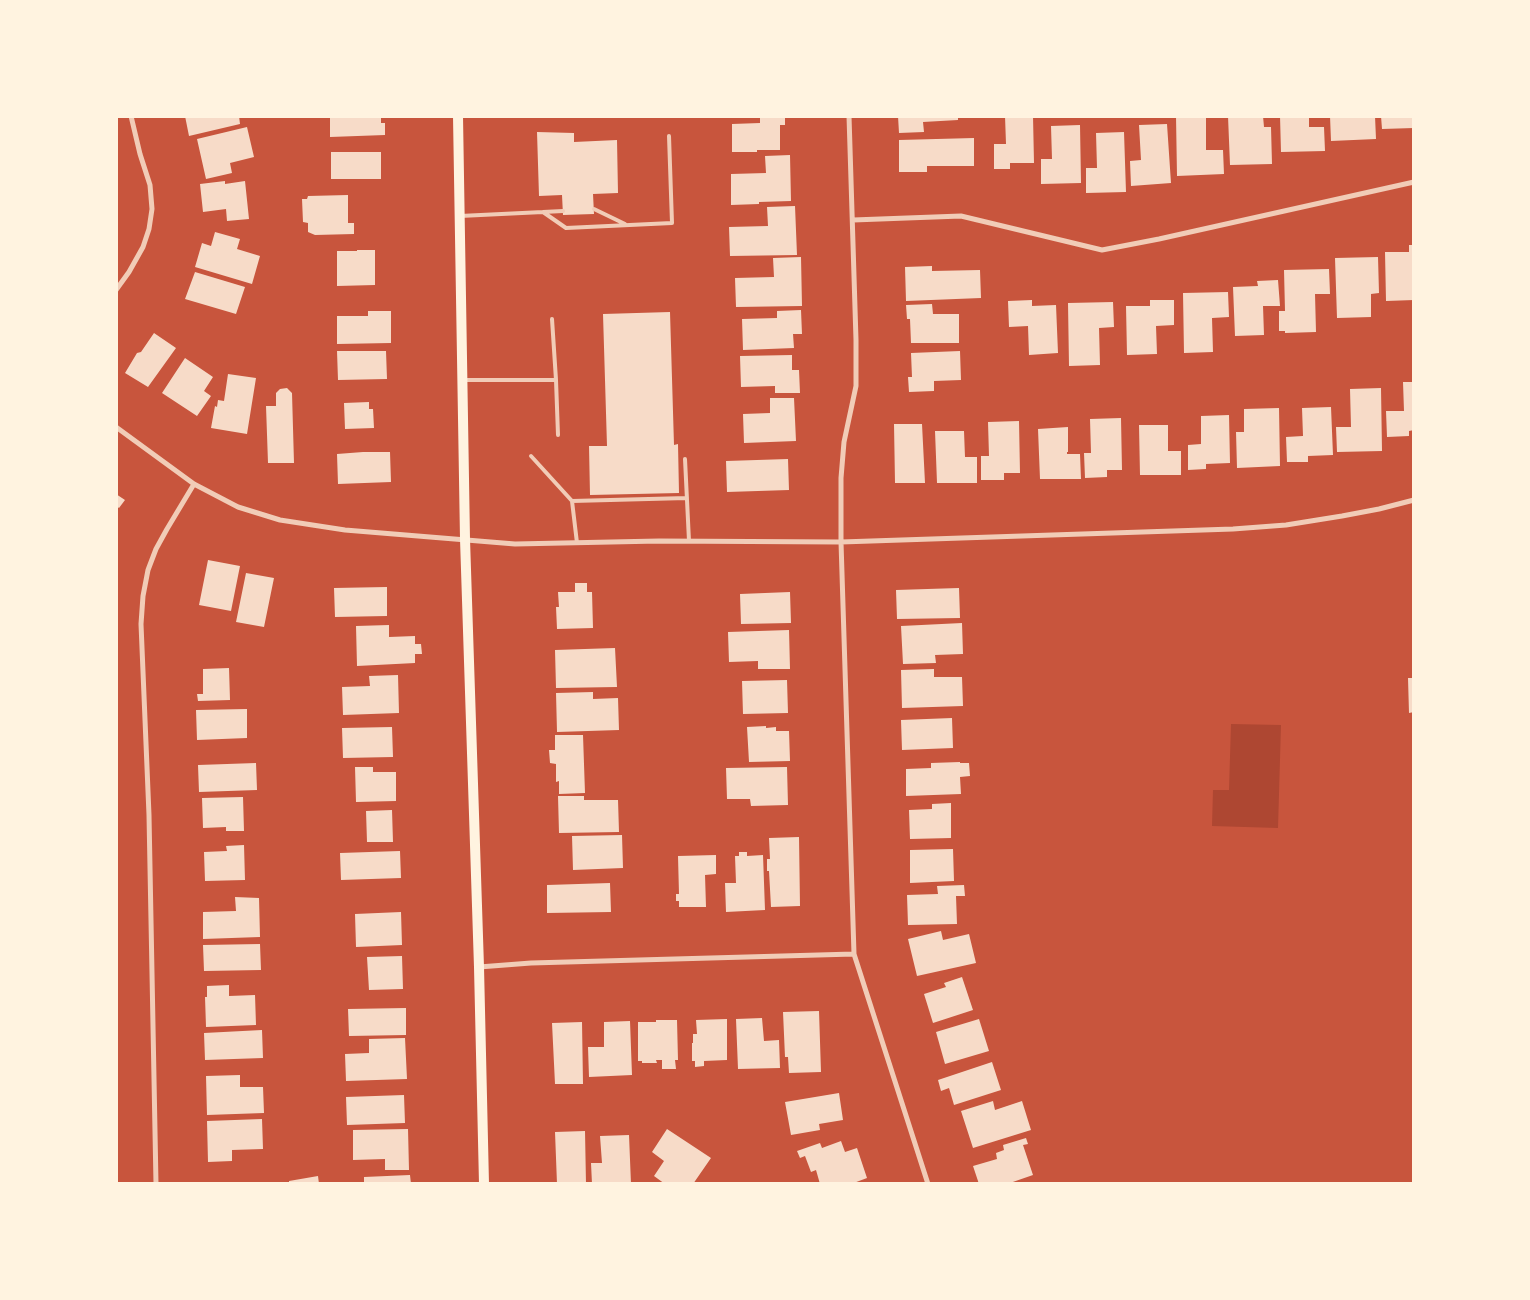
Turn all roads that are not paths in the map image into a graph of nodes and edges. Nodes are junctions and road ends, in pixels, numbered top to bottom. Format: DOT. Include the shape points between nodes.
graph roads {
  1 [pos="131,116"];
  2 [pos="458,116"];
  3 [pos="849,116"];
  4 [pos="669,136"];
  5 [pos="1414,182"];
  6 [pos="594,209"];
  7 [pos="563,211"];
  8 [pos="542,212"];
  9 [pos="460,216"];
  10 [pos="853,220"];
  11 [pos="627,225"];
  12 [pos="116,290"];
  13 [pos="552,319"];
  14 [pos="462,380"];
  15 [pos="556,380"];
  16 [pos="116,427"];
  17 [pos="558,435"];
  18 [pos="531,456"];
  19 [pos="685,459"];
  20 [pos="194,484"];
  21 [pos="687,498"];
  22 [pos="1414,500"];
  23 [pos="572,501"];
  24 [pos="465,539"];
  25 [pos="689,541"];
  26 [pos="841,542"];
  27 [pos="577,543"];
  28 [pos="854,954"];
  29 [pos="479,967"];
  30 [pos="156,1184"];
  31 [pos="484,1184"];
  32 [pos="928,1184"];
  1 -- 12 [label="street" via="150,185 152,209 143,247"];
  2 -- 9 [label="main road"];
  3 -- 10 [label="street"];
  4 -- 11 [label="lane" via="672,223"];
  5 -- 10 [label="street" via="1102,250 961,216"];
  6 -- 11 [label="lane"];
  7 -- 8 [label="lane"];
  8 -- 9 [label="lane"];
  8 -- 11 [label="lane" via="566,228"];
  9 -- 14 [label="main road"];
  10 -- 26 [label="street" via="856,386 844,442"];
  13 -- 15 [label="lane"];
  14 -- 15 [label="lane"];
  14 -- 24 [label="main road"];
  15 -- 17 [label="lane"];
  16 -- 20 [label="street"];
  18 -- 23 [label="lane"];
  19 -- 21 [label="lane"];
  20 -- 24 [label="street" via="238,507 280,520 345,530"];
  20 -- 30 [label="street" via="156,549 148,570 141,624 149,815"];
  21 -- 23 [label="lane"];
  21 -- 25 [label="lane"];
  22 -- 26 [label="street" via="1286,525 1233,529"];
  23 -- 27 [label="lane"];
  24 -- 27 [label="street" via="516,544"];
  24 -- 29 [label="main road"];
  25 -- 26 [label="street"];
  25 -- 27 [label="street"];
  26 -- 28 [label="street"];
  28 -- 29 [label="street"];
  28 -- 32 [label="street"];
  29 -- 31 [label="main road"];
}
